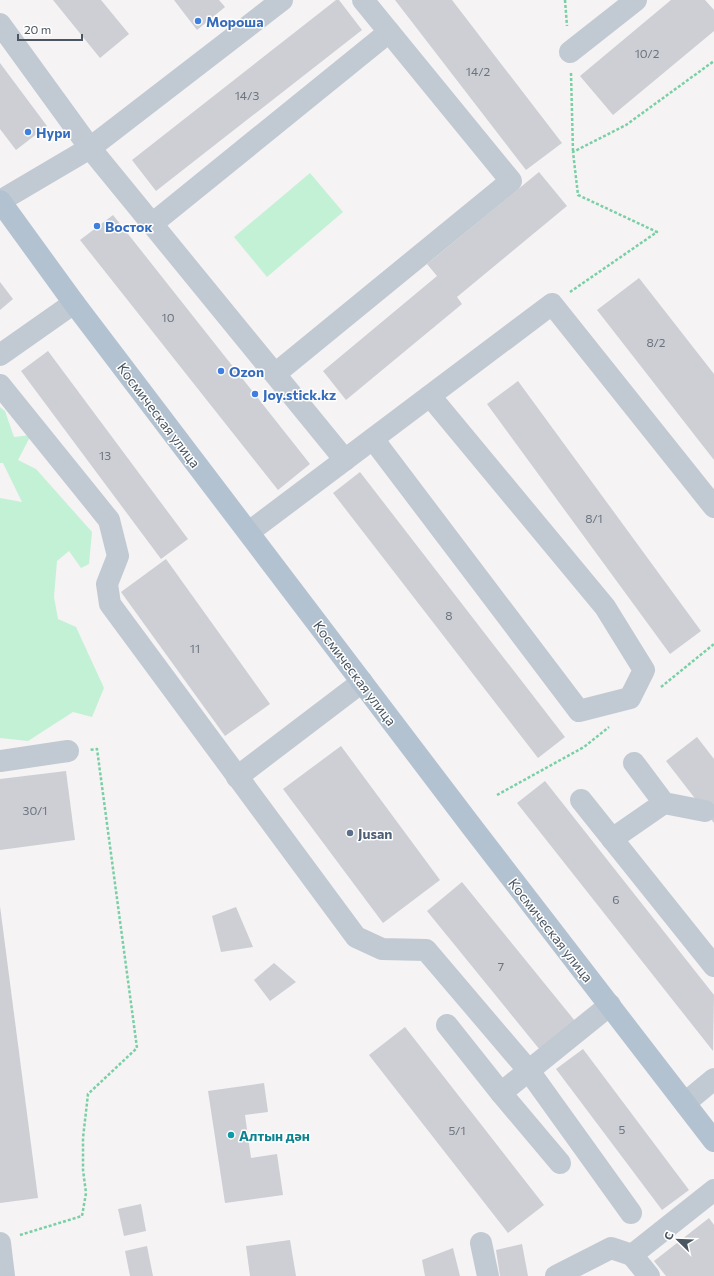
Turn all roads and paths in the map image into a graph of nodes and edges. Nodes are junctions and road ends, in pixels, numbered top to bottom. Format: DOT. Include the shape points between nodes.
graph roads {
  1 [pos="282,0"];
  2 [pos="363,0"];
  3 [pos="564,0"];
  4 [pos="636,0"];
  5 [pos="257,7"];
  6 [pos="0,24"];
  7 [pos="389,32"];
  8 [pos="570,52"];
  9 [pos="714,61"];
  10 [pos="90,148"];
  11 [pos="573,152"];
  12 [pos="0,201"];
  13 [pos="152,224"];
  14 [pos="74,303"];
  15 [pos="552,304"];
  16 [pos="0,356"];
  17 [pos="275,374"];
  18 [pos="0,385"];
  19 [pos="430,396"];
  20 [pos="373,439"];
  21 [pos="345,460"];
  22 [pos="714,507"];
  23 [pos="249,532"];
  24 [pos="362,682"];
  25 [pos="68,750"];
  26 [pos="0,761"];
  27 [pos="634,763"];
  28 [pos="237,777"];
  29 [pos="581,800"];
  30 [pos="664,803"];
  31 [pos="705,811"];
  32 [pos="612,839"];
  33 [pos="714,966"];
  34 [pos="610,1005"];
  35 [pos="447,1025"];
  36 [pos="529,1071"];
  37 [pos="714,1079"];
  38 [pos="501,1093"];
  39 [pos="685,1104"];
  40 [pos="714,1141"];
  41 [pos="560,1162"];
  42 [pos="714,1190"];
  43 [pos="631,1214"];
  44 [pos="7,1240"];
  45 [pos="481,1243"];
  46 [pos="632,1255"];
  47 [pos="4,1276"];
  48 [pos="488,1276"];
  49 [pos="556,1276"];
  50 [pos="649,1276"];
  1 -- 5 [label="street"];
  2 -- 7 [label="street"];
  3 -- 8 [label="path"];
  4 -- 8 [label="street"];
  5 -- 10 [label="street"];
  6 -- 10 [label="street"];
  7 -- 13 [label="street"];
  7 -- 17 [label="street" via="511,181"];
  8 -- 11 [label="path"];
  9 -- 11 [label="path" via="626,125"];
  10 -- 12 [label="street"];
  10 -- 13 [label="street"];
  11 -- 15 [label="path" via="578,195 657,232"];
  12 -- 14 [label="main road, Космическая улица"];
  13 -- 17 [label="street"];
  14 -- 16 [label="street"];
  14 -- 23 [label="main road, Космическая улица"];
  15 -- 19 [label="street"];
  15 -- 22 [label="street"];
  17 -- 21 [label="street"];
  18 -- 28 [label="street" via="109,520 118,556 107,584 110,604"];
  19 -- 20 [label="street"];
  19 -- 20 [label="street" via="605,607 644,670 630,698 579,712"];
  20 -- 21 [label="street"];
  21 -- 23 [label="street"];
  23 -- 24 [label="main road, Космическая улица"];
  24 -- 28 [label="street"];
  24 -- 34 [label="main road, Космическая улица"];
  25 -- 26 [label="street"];
  25 -- 44 [label="path" via="97,749 137,1048 88,1094 83,1138 86,1193 82,1216"];
  27 -- 30 [label="street"];
  28 -- 36 [label="street" via="356,937 382,948 426,950"];
  29 -- 32 [label="street"];
  30 -- 31 [label="street"];
  30 -- 32 [label="street"];
  32 -- 33 [label="street"];
  34 -- 36 [label="street"];
  34 -- 39 [label="main road, Космическая улица"];
  35 -- 38 [label="street"];
  36 -- 38 [label="street"];
  36 -- 43 [label="street"];
  37 -- 39 [label="street"];
  38 -- 41 [label="street"];
  39 -- 40 [label="main road, Космическая улица"];
  42 -- 46 [label="street"];
  44 -- 47 [label="street"];
  45 -- 48 [label="street"];
  46 -- 49 [label="street" via="611,1248"];
  46 -- 50 [label="street"];
}
